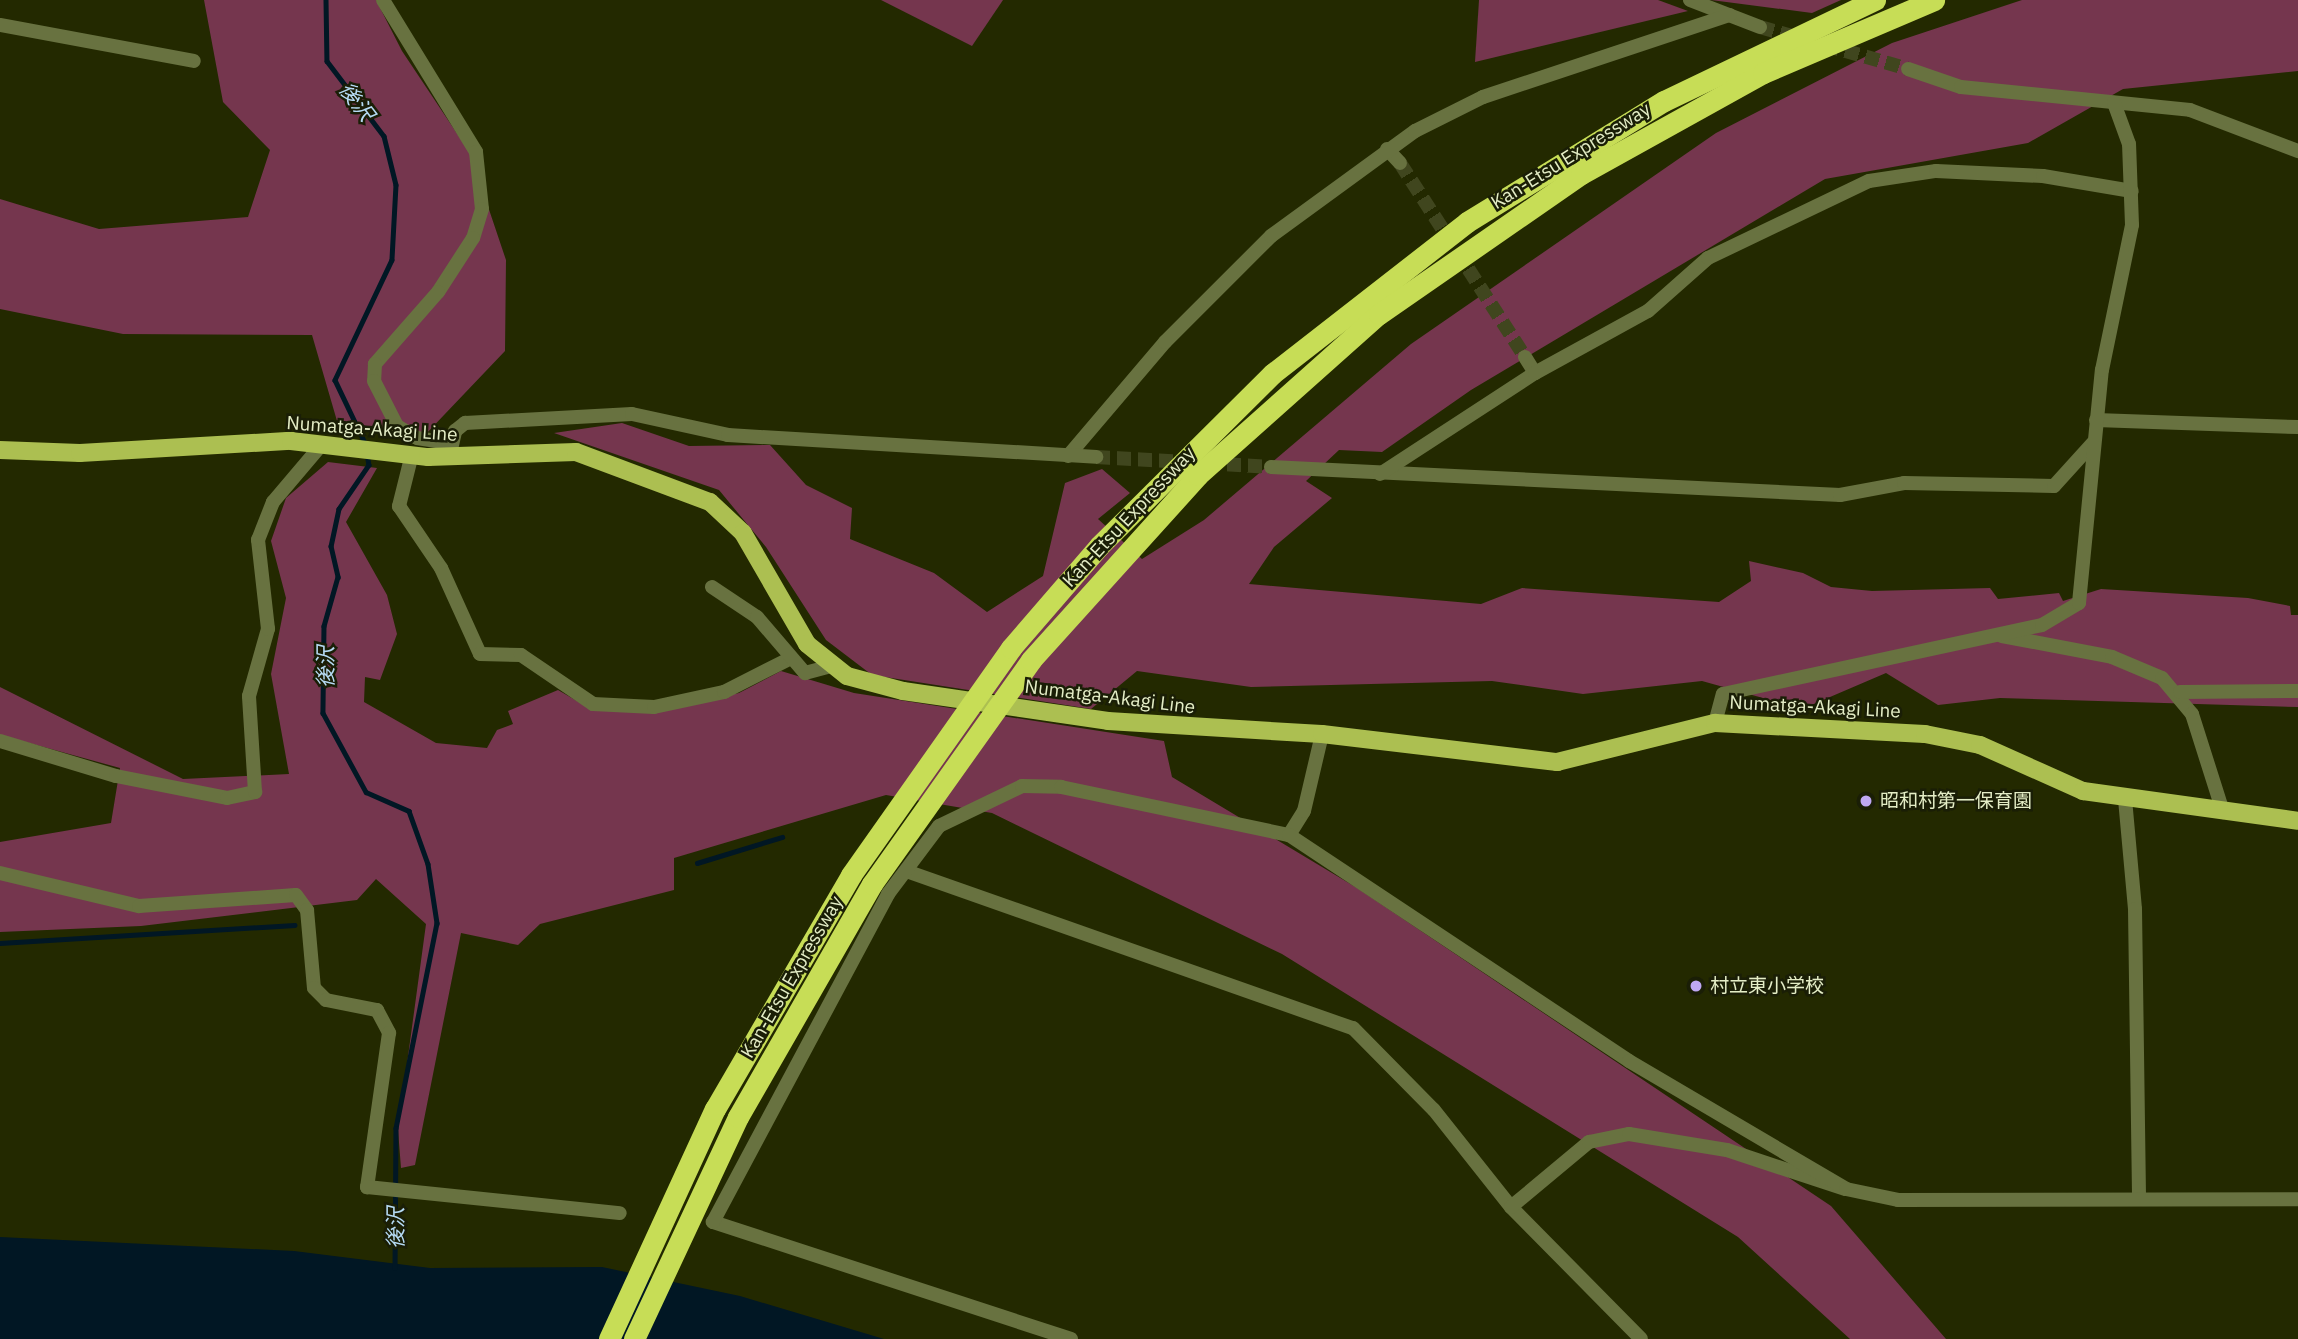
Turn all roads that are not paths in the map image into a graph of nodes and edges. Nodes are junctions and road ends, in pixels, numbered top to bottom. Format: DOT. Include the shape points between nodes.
graph roads {
  1 [pos="383,0"];
  2 [pos="1690,0"];
  3 [pos="1875,0"];
  4 [pos="1934,0"];
  5 [pos="1730,15"];
  6 [pos="0,24"];
  7 [pos="1760,26"];
  8 [pos="194,61"];
  9 [pos="1908,69"];
  10 [pos="2114,103"];
  11 [pos="1387,149"];
  12 [pos="2298,151"];
  13 [pos="1400,163"];
  14 [pos="2132,191"];
  15 [pos="1525,357"];
  16 [pos="1535,373"];
  17 [pos="2096,420"];
  18 [pos="2298,427"];
  19 [pos="323,443"];
  20 [pos="2093,443"];
  21 [pos="0,450"];
  22 [pos="449,450"];
  23 [pos="412,454"];
  24 [pos="1068,456"];
  25 [pos="1096,457"];
  26 [pos="1271,467"];
  27 [pos="1380,474"];
  28 [pos="712,587"];
  29 [pos="1986,634"];
  30 [pos="789,659"];
  31 [pos="832,666"];
  32 [pos="2298,691"];
  33 [pos="2180,692"];
  34 [pos="1715,723"];
  35 [pos="1322,734"];
  36 [pos="0,741"];
  37 [pos="2125,799"];
  38 [pos="2223,812"];
  39 [pos="2298,821"];
  40 [pos="1289,835"];
  41 [pos="909,872"];
  42 [pos="0,873"];
  43 [pos="1846,1189"];
  44 [pos="2139,1196"];
  45 [pos="2298,1199"];
  46 [pos="1511,1206"];
  47 [pos="620,1213"];
  48 [pos="609,1339"];
  49 [pos="634,1339"];
  50 [pos="1071,1339"];
  51 [pos="1641,1339"];
  1 -- 22 [label="street" via="476,152 482,209 473,238 450,276 375,365 374,381 397,426"];
  2 -- 5 [label="street"];
  3 -- 48 [label="highway, Kan-Etsu Expressway" via="1664,100 1467,222 1272,374 1099,546 1011,648 851,875 715,1109"];
  4 -- 49 [label="highway, Kan-Etsu Expressway" via="1676,118 1481,240 1286,392 1119,558 1022,671 872,884 738,1117"];
  5 -- 7 [label="street"];
  5 -- 11 [label="street" via="1483,97"];
  6 -- 8 [label="street"];
  9 -- 10 [label="street" via="1961,87"];
  10 -- 12 [label="street" via="2190,110"];
  10 -- 14 [label="street" via="2129,144"];
  11 -- 13 [label="street"];
  11 -- 24 [label="street" via="1271,236 1165,342"];
  14 -- 16 [label="street" via="2043,177 1936,171 1869,181 1708,258 1648,311"];
  14 -- 17 [label="street" via="2130,245"];
  15 -- 16 [label="street"];
  16 -- 27 [label="street"];
  17 -- 18 [label="street"];
  17 -- 20 [label="street"];
  19 -- 21 [label="main road, Numatga-Akagi Line"];
  19 -- 23 [label="main road, Numatga-Akagi Line"];
  19 -- 36 [label="street" via="273,502 258,540 268,629 249,696 255,792 227,798 116,776"];
  20 -- 27 [label="street" via="2078,453 2061,482 2044,488 1904,483 1840,495"];
  20 -- 29 [label="street" via="2079,603 2042,625"];
  22 -- 23 [label="main road, Numatga-Akagi Line"];
  22 -- 24 [label="street" via="465,423 632,414 728,435"];
  22 -- 31 [label="main road, Numatga-Akagi Line" via="576,452 684,488 743,533 796,629"];
  23 -- 30 [label="street" via="400,506 441,568 480,654 522,655 593,704 654,708 724,692"];
  24 -- 25 [label="street"];
  26 -- 27 [label="street"];
  28 -- 30 [label="street" via="757,617"];
  29 -- 33 [label="street" via="2112,657 2162,678"];
  29 -- 34 [label="street" via="1723,694"];
  30 -- 31 [label="street" via="805,673"];
  31 -- 35 [label="main road, Numatga-Akagi Line" via="893,689 1108,721"];
  32 -- 33 [label="street"];
  33 -- 38 [label="street"];
  34 -- 35 [label="main road, Numatga-Akagi Line" via="1557,762"];
  34 -- 37 [label="main road, Numatga-Akagi Line" via="1925,734 1980,745 2083,791"];
  35 -- 40 [label="street" via="1304,811"];
  37 -- 38 [label="main road, Numatga-Akagi Line"];
  37 -- 44 [label="street" via="2135,909"];
  38 -- 39 [label="main road, Numatga-Akagi Line"];
  40 -- 41 [label="street" via="1061,787 1022,786 939,826"];
  40 -- 43 [label="street" via="1629,1061"];
  41 -- 46 [label="street" via="1353,1028 1434,1110"];
  41 -- 50 [label="street" via="888,894 713,1222"];
  42 -- 47 [label="street" via="139,906 289,893 301,899 314,988 336,1004 370,1007 387,1024 380,1114 365,1173 367,1186"];
  43 -- 44 [label="street" via="1898,1200"];
  43 -- 46 [label="street" via="1727,1150 1629,1134 1589,1142"];
  44 -- 45 [label="street"];
  46 -- 51 [label="street"];
}
